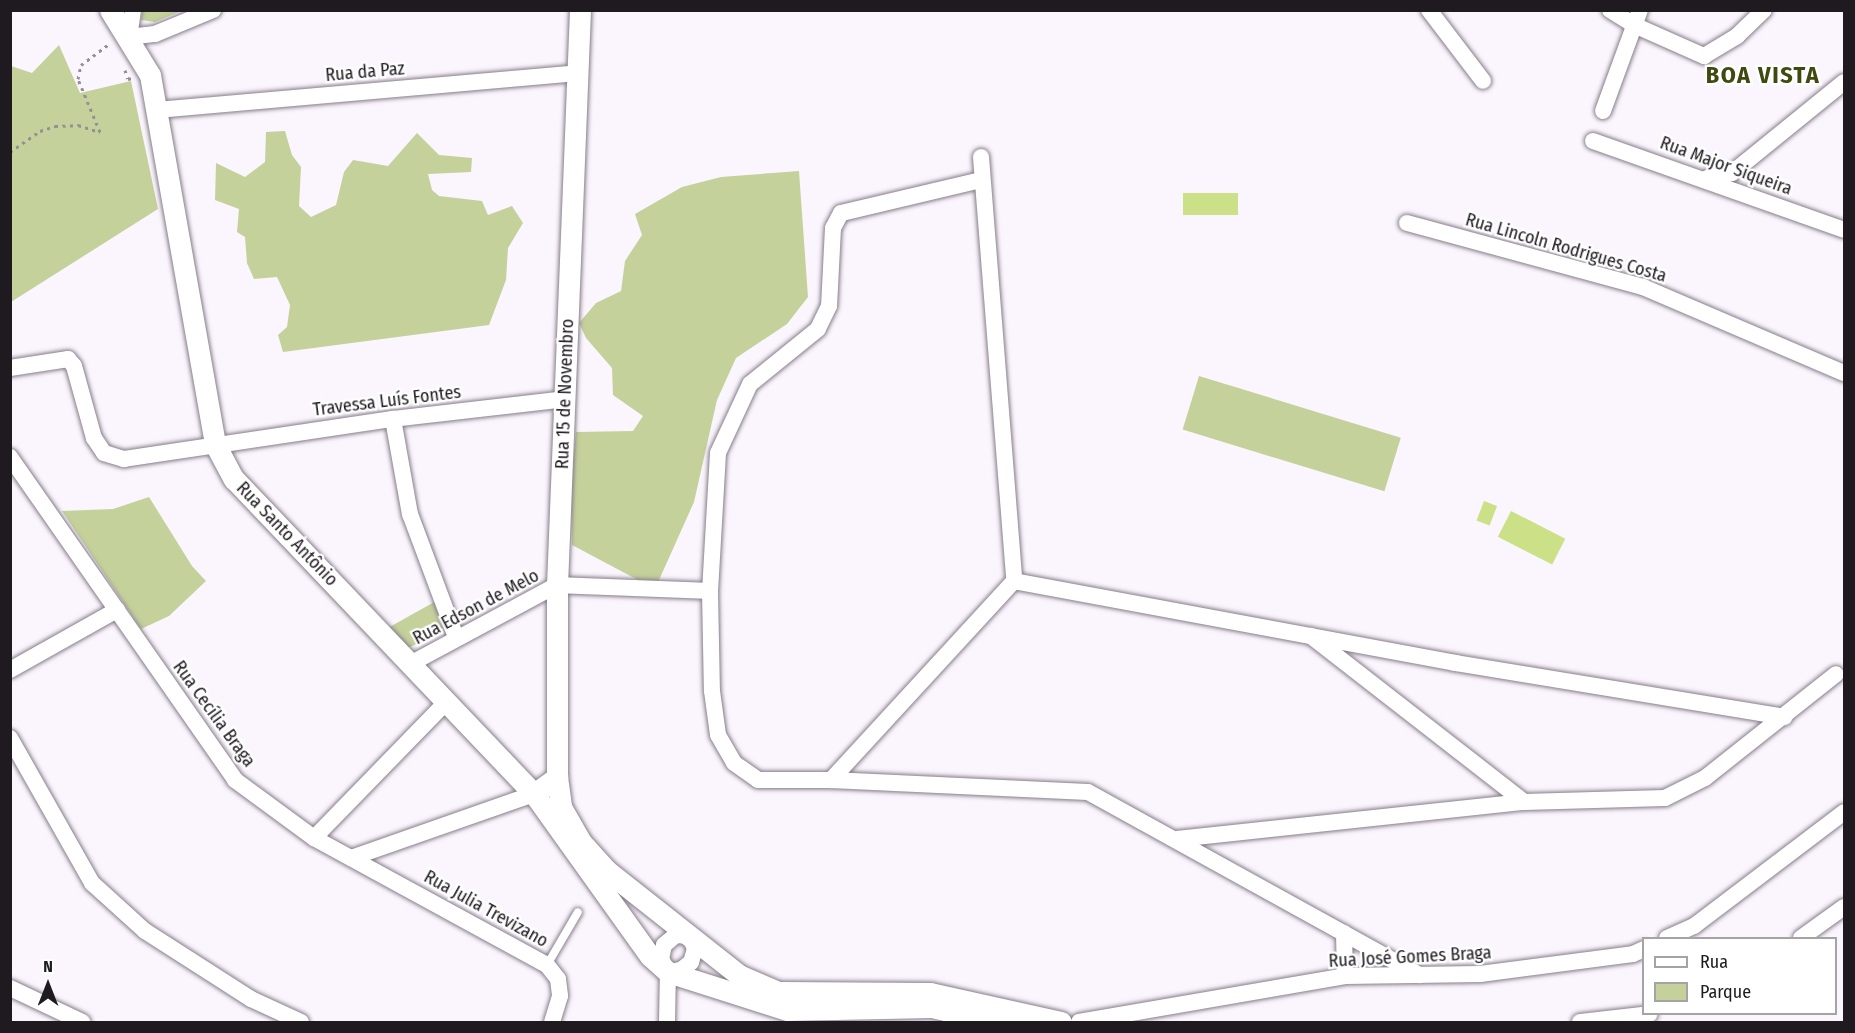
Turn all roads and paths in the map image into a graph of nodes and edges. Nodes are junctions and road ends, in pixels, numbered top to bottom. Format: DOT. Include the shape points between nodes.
graph roads {
  1 [pos="110,10"];
  2 [pos="133,10"];
  3 [pos="213,10"];
  4 [pos="580,10"];
  5 [pos="1429,10"];
  6 [pos="1610,10"];
  7 [pos="1764,10"];
  8 [pos="1637,18"];
  9 [pos="123,44"];
  10 [pos="121,60"];
  11 [pos="578,73"];
  12 [pos="150,75"];
  13 [pos="1483,81"];
  14 [pos="1845,82"];
  15 [pos="156,110"];
  16 [pos="1603,111"];
  17 [pos="1593,141"];
  18 [pos="10,152"];
  19 [pos="981,157"];
  20 [pos="1706,178"];
  21 [pos="981,180"];
  22 [pos="1407,223"];
  23 [pos="1845,230"];
  24 [pos="10,368"];
  25 [pos="1845,374"];
  26 [pos="565,399"];
  27 [pos="393,419"];
  28 [pos="215,444"];
  29 [pos="10,457"];
  30 [pos="1014,581"];
  31 [pos="557,585"];
  32 [pos="710,591"];
  33 [pos="117,610"];
  34 [pos="1308,633"];
  35 [pos="456,638"];
  36 [pos="412,663"];
  37 [pos="10,670"];
  38 [pos="1836,674"];
  39 [pos="447,702"];
  40 [pos="1785,717"];
  41 [pos="10,738"];
  42 [pos="557,777"];
  43 [pos="831,780"];
  44 [pos="534,794"];
  45 [pos="1524,802"];
  46 [pos="1845,812"];
  47 [pos="314,838"];
  48 [pos="1177,839"];
  49 [pos="351,858"];
  50 [pos="1845,906"];
  51 [pos="578,912"];
  52 [pos="1344,933"];
  53 [pos="690,936"];
  54 [pos="1671,937"];
  55 [pos="1804,937"];
  56 [pos="1642,950"];
  57 [pos="547,965"];
  58 [pos="668,972"];
  59 [pos="1420,975"];
  60 [pos="1345,976"];
  61 [pos="10,988"];
  62 [pos="1179,1007"];
  63 [pos="1642,1015"];
  64 [pos="82,1023"];
  65 [pos="301,1023"];
  66 [pos="552,1023"];
  67 [pos="666,1023"];
  68 [pos="995,1023"];
  69 [pos="1061,1023"];
  70 [pos="1079,1023"];
  71 [pos="1143,1023"];
  72 [pos="1580,1023"];
  1 -- 9 [label="street, Rua Santo Antônio"];
  2 -- 9 [label="street"];
  3 -- 9 [label="street"];
  4 -- 11 [label="street, Rua 15 de Novembro"];
  5 -- 13 [label="street"];
  6 -- 8 [label="street"];
  7 -- 8 [label="street" via="1737,36 1704,56"];
  8 -- 16 [label="street"];
  9 -- 12 [label="street, Rua Santo Antônio"];
  9 -- 18 [label="path" via="114,41 81,65 82,92 100,132 78,125 55,126 40,131"];
  10 -- 12 [label="path" via="128,78"];
  11 -- 15 [label="street, Rua da Paz"];
  11 -- 26 [label="street, Rua 15 de Novembro"];
  12 -- 15 [label="street, Rua Santo Antônio"];
  14 -- 20 [label="street" via="1732,172"];
  15 -- 28 [label="street, Rua Santo Antônio"];
  17 -- 20 [label="street, Rua Major Siqueira"];
  19 -- 21 [label="street"];
  20 -- 23 [label="street, Rua Major Siqueira"];
  21 -- 30 [label="street"];
  21 -- 32 [label="street" via="841,213 833,228 829,306 818,329 750,384 718,453"];
  22 -- 25 [label="street, Rua Lincoln Rodrigues Costa" via="1643,287"];
  24 -- 28 [label="street, Travessa Luís Fontes" via="68,359 74,366 94,438 104,453 124,459"];
  26 -- 27 [label="street, Travessa Luís Fontes"];
  26 -- 31 [label="street, Rua 15 de Novembro"];
  27 -- 28 [label="street, Travessa Luís Fontes"];
  27 -- 35 [label="street" via="410,514"];
  28 -- 36 [label="street, Rua Santo Antônio" via="234,479"];
  29 -- 33 [label="street, Rua Cecília Braga"];
  30 -- 34 [label="street"];
  30 -- 43 [label="street"];
  31 -- 32 [label="street"];
  31 -- 35 [label="street, Rua Edson de Melo"];
  31 -- 42 [label="street, Rua 15 de Novembro"];
  32 -- 43 [label="street" via="712,691 718,735 734,763 758,780"];
  33 -- 37 [label="street"];
  33 -- 47 [label="street, Rua Cecília Braga" via="235,780"];
  34 -- 40 [label="street" via="1455,663"];
  34 -- 45 [label="street"];
  35 -- 36 [label="street, Rua Edson de Melo"];
  36 -- 39 [label="street, Rua Santo Antônio"];
  38 -- 40 [label="street"];
  39 -- 44 [label="street, Rua Santo Antônio"];
  39 -- 47 [label="street"];
  40 -- 45 [label="street" via="1705,778 1665,798"];
  41 -- 65 [label="street" via="92,883 145,931 242,994"];
  42 -- 44 [label="street"];
  42 -- 53 [label="street, Rua 15 de Novembro" via="561,807 581,842 606,870"];
  43 -- 48 [label="street" via="1070,788 1088,792"];
  44 -- 49 [label="street"];
  44 -- 58 [label="street, Rua Santo Antônio" via="650,956"];
  45 -- 48 [label="street"];
  46 -- 54 [label="street" via="1694,926"];
  47 -- 49 [label="street, Rua Cecília Braga"];
  48 -- 52 [label="street"];
  49 -- 57 [label="street, Rua Julia Trevizano"];
  50 -- 55 [label="street"];
  51 -- 57 [label="lane"];
  52 -- 59 [label="street"];
  52 -- 60 [label="street"];
  53 -- 58 [label="street" via="695,949 691,962 681,970"];
  53 -- 58 [label="street" via="676,935 664,945 661,959"];
  53 -- 69 [label="street, Rua 15 de Novembro" via="739,975 778,992 930,993"];
  56 -- 59 [label="street, Rua José Gomes Braga" via="1480,974"];
  57 -- 66 [label="street, Rua Julia Trevizano" via="558,979 560,996"];
  58 -- 67 [label="street"];
  58 -- 68 [label="street" via="787,1010 932,1007"];
  59 -- 60 [label="street, Rua José Gomes Braga"];
  60 -- 62 [label="street, Rua José Gomes Braga"];
  61 -- 64 [label="street"];
  62 -- 70 [label="street"];
  62 -- 71 [label="street"];
  63 -- 72 [label="street"];
}
